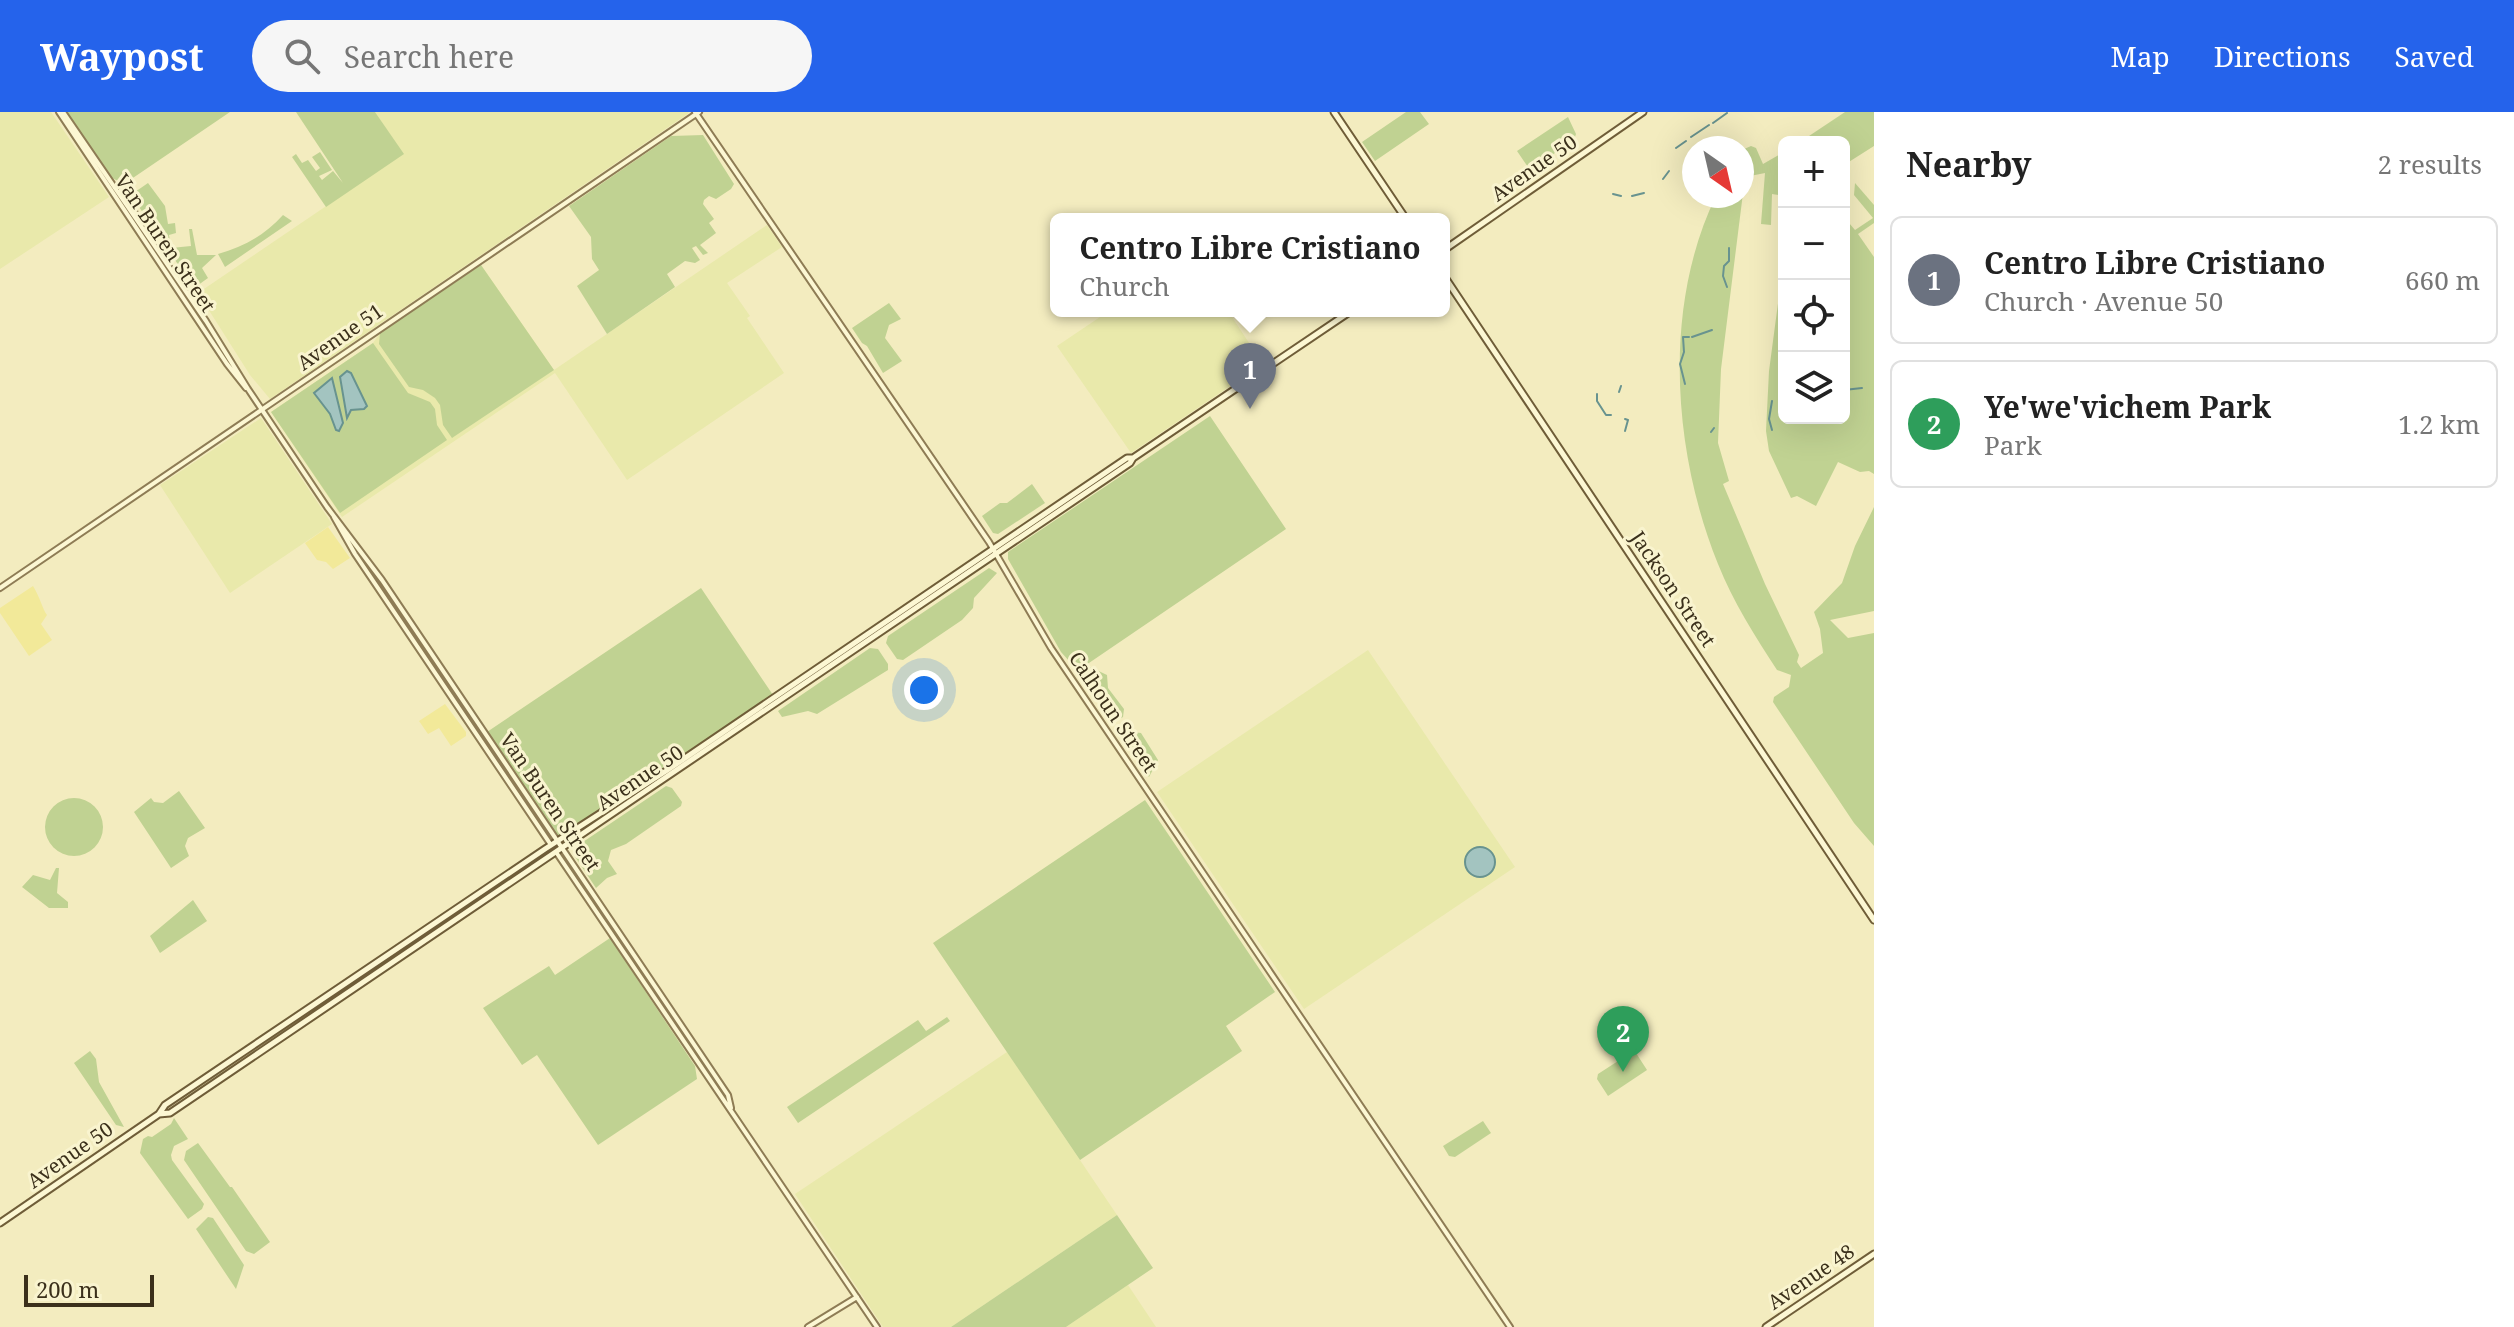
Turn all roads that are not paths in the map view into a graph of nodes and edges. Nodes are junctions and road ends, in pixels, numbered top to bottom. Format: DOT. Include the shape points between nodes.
graph roads {
  1 [pos="61,112"];
  2 [pos="1334,112"];
  3 [pos="1643,112"];
  4 [pos="697,113"];
  5 [pos="121,190"];
  6 [pos="1402,213"];
  7 [pos="138,220"];
  8 [pos="1450,246"];
  9 [pos="1450,285"];
  10 [pos="1342,317"];
  11 [pos="248,389"];
  12 [pos="262,411"];
  13 [pos="994,552"];
  14 [pos="0,588"];
  15 [pos="557,848"];
  16 [pos="521,866"];
  17 [pos="484,901"];
  18 [pos="1874,920"];
  19 [pos="432,926"];
  20 [pos="159,1114"];
  21 [pos="0,1223"];
  22 [pos="1874,1254"];
  23 [pos="857,1297"];
  24 [pos="808,1327"];
  25 [pos="877,1327"];
  26 [pos="1510,1327"];
  27 [pos="1766,1327"];
  1 -- 7 [label="street, Van Buren Street"];
  1 -- 11 [label="street, Van Buren Street"];
  2 -- 6 [label="main road"];
  3 -- 8 [label="main road, Avenue 50"];
  4 -- 12 [label="street, Avenue 51"];
  4 -- 13 [label="street, Calhoun Street"];
  5 -- 7 [label="street"];
  7 -- 11 [label="street, Van Buren Street"];
  9 -- 18 [label="main road, Jackson Street"];
  10 -- 13 [label="main road, Avenue 50"];
  11 -- 12 [label="street, Van Buren Street"];
  12 -- 14 [label="street, Avenue 51"];
  12 -- 15 [label="street, Van Buren Street" via="397,602"];
  13 -- 15 [label="main road, Avenue 50"];
  13 -- 26 [label="street, Calhoun Street" via="1051,648"];
  15 -- 16 [label="main road, Avenue 50"];
  15 -- 17 [label="main road, Avenue 50"];
  15 -- 23 [label="street, Van Buren Street"];
  16 -- 17 [label="main road"];
  16 -- 19 [label="main road, Avenue 50"];
  17 -- 19 [label="main road"];
  17 -- 20 [label="main road, Avenue 50" via="170,1113"];
  19 -- 20 [label="main road, Avenue 50" via="165,1105"];
  20 -- 21 [label="main road, Avenue 50"];
  22 -- 27 [label="main road, Avenue 48"];
  23 -- 24 [label="street"];
  23 -- 25 [label="street, Van Buren Street"];
}
